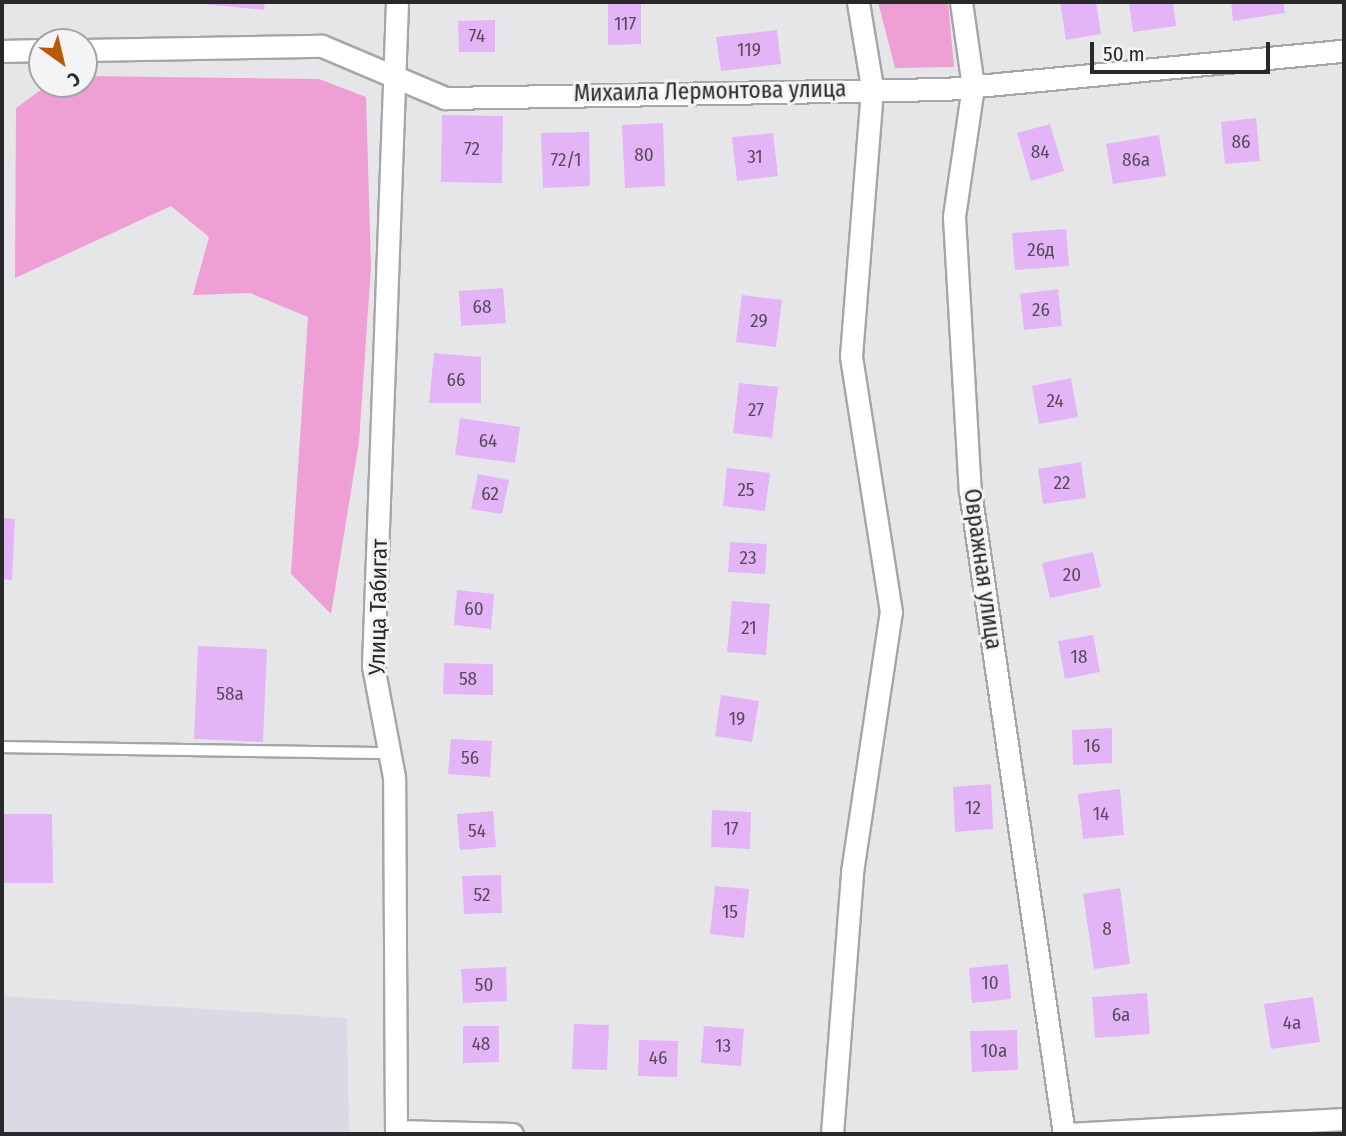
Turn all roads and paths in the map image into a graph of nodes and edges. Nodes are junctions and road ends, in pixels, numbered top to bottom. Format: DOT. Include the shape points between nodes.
graph roads {
  1 [pos="397,2"];
  2 [pos="858,2"];
  3 [pos="961,2"];
  4 [pos="28,50"];
  5 [pos="98,50"];
  6 [pos="2,51"];
  7 [pos="1344,51"];
  8 [pos="397,79"];
  9 [pos="973,86"];
  10 [pos="872,87"];
  11 [pos="2,747"];
  12 [pos="388,753"];
  13 [pos="1344,1119"];
  14 [pos="396,1133"];
  15 [pos="512,1134"];
  16 [pos="832,1134"];
  17 [pos="1064,1134"];
  18 [pos="1069,1134"];
  1 -- 8 [label="street, Улица Табигат"];
  2 -- 10 [label="street"];
  3 -- 9 [label="street, Овражная улица"];
  4 -- 6 [label="street"];
  5 -- 8 [label="street, Михаила Лермонтова улица" via="322,46"];
  7 -- 9 [label="street, Михаила Лермонтова улица"];
  8 -- 10 [label="street, Михаила Лермонтова улица" via="445,98"];
  8 -- 12 [label="street, Улица Табигат" via="373,666"];
  9 -- 10 [label="street, Михаила Лермонтова улица"];
  9 -- 17 [label="street, Овражная улица" via="954,217 970,491"];
  10 -- 16 [label="street" via="851,356 891,612 852,873"];
  11 -- 12 [label="lane"];
  12 -- 14 [label="street, Улица Табигат" via="394,778"];
  13 -- 18 [label="street"];
  14 -- 15 [label="street"];
}
